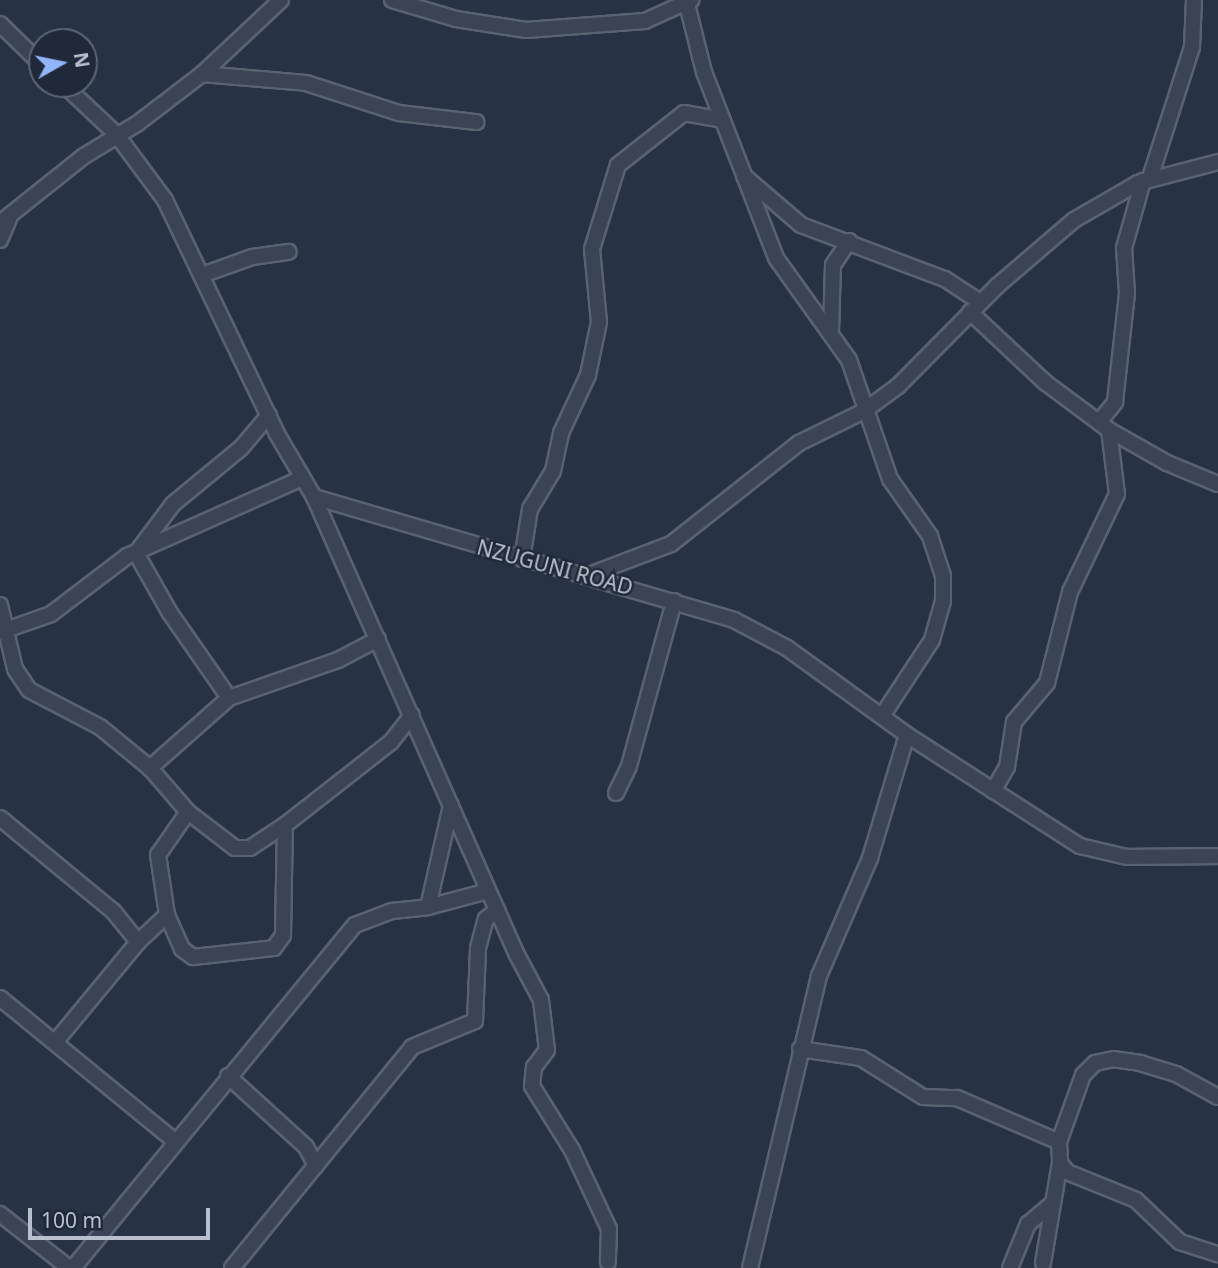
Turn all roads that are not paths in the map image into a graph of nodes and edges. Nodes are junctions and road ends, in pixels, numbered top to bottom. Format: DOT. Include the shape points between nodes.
graph roads {
  1 [pos="281,0"];
  2 [pos="392,0"];
  3 [pos="1194,0"];
  4 [pos="688,1"];
  5 [pos="0,24"];
  6 [pos="28,51"];
  7 [pos="202,74"];
  8 [pos="78,98"];
  9 [pos="722,120"];
  10 [pos="476,122"];
  11 [pos="116,134"];
  12 [pos="1218,162"];
  13 [pos="744,176"];
  14 [pos="1146,179"];
  15 [pos="5,220"];
  16 [pos="0,240"];
  17 [pos="849,241"];
  18 [pos="289,251"];
  19 [pos="202,275"];
  20 [pos="975,307"];
  21 [pos="831,332"];
  22 [pos="864,411"];
  23 [pos="269,415"];
  24 [pos="1104,426"];
  25 [pos="302,478"];
  26 [pos="1218,484"];
  27 [pos="314,497"];
  28 [pos="136,553"];
  29 [pos="522,559"];
  30 [pos="588,575"];
  31 [pos="674,601"];
  32 [pos="0,605"];
  33 [pos="5,632"];
  34 [pos="377,639"];
  35 [pos="229,698"];
  36 [pos="884,713"];
  37 [pos="412,715"];
  38 [pos="907,735"];
  39 [pos="150,768"];
  40 [pos="993,791"];
  41 [pos="616,793"];
  42 [pos="451,806"];
  43 [pos="188,812"];
  44 [pos="0,818"];
  45 [pos="285,825"];
  46 [pos="1218,856"];
  47 [pos="488,891"];
  48 [pos="429,907"];
  49 [pos="497,910"];
  50 [pos="167,915"];
  51 [pos="138,942"];
  52 [pos="0,998"];
  53 [pos="57,1041"];
  54 [pos="800,1049"];
  55 [pos="228,1076"];
  56 [pos="1218,1097"];
  57 [pos="175,1141"];
  58 [pos="1059,1142"];
  59 [pos="1060,1163"];
  60 [pos="316,1166"];
  61 [pos="1051,1205"];
  62 [pos="0,1214"];
  63 [pos="1218,1254"];
  64 [pos="608,1262"];
  65 [pos="1043,1263"];
  66 [pos="71,1268"];
  67 [pos="232,1268"];
  68 [pos="750,1268"];
  69 [pos="1010,1268"];
  1 -- 7 [label="street"];
  2 -- 4 [label="street" via="492,27 526,30 645,21"];
  3 -- 14 [label="street" via="1192,47"];
  4 -- 9 [label="street"];
  5 -- 6 [label="street"];
  7 -- 10 [label="street" via="306,83 399,113"];
  7 -- 11 [label="street"];
  8 -- 11 [label="street"];
  9 -- 13 [label="street"];
  9 -- 29 [label="street" via="688,113 679,116 618,165 592,248 599,322 588,375 561,433 553,471 530,509"];
  11 -- 15 [label="street"];
  11 -- 19 [label="street" via="164,200"];
  12 -- 14 [label="street" via="1182,175"];
  13 -- 17 [label="street" via="802,225"];
  13 -- 21 [label="street" via="776,258"];
  14 -- 20 [label="street" via="1057,232"];
  14 -- 24 [label="street" via="1124,248 1127,293 1115,402"];
  15 -- 16 [label="street"];
  17 -- 20 [label="street" via="945,279"];
  17 -- 21 [label="street" via="833,265"];
  18 -- 19 [label="street" via="252,257"];
  19 -- 23 [label="street"];
  20 -- 22 [label="street" via="898,386"];
  20 -- 24 [label="street" via="1046,383"];
  21 -- 22 [label="street" via="856,375"];
  22 -- 30 [label="street" via="799,443 671,544"];
  22 -- 36 [label="street" via="890,479 930,536 943,576 943,601 932,640"];
  23 -- 25 [label="street"];
  23 -- 28 [label="street" via="241,448 173,504"];
  24 -- 26 [label="street" via="1167,463"];
  24 -- 40 [label="street" via="1117,494 1070,592 1047,683 1014,722 1007,767"];
  25 -- 27 [label="street"];
  25 -- 28 [label="street"];
  27 -- 29 [label="street, NZUGUNI ROAD"];
  27 -- 34 [label="street"];
  28 -- 33 [label="street" via="88,583 51,614"];
  28 -- 35 [label="street" via="170,613"];
  29 -- 30 [label="street, NZUGUNI ROAD"];
  30 -- 31 [label="street, NZUGUNI ROAD"];
  31 -- 36 [label="street, NZUGUNI ROAD" via="760,633"];
  31 -- 41 [label="street" via="629,766"];
  32 -- 33 [label="street"];
  33 -- 39 [label="street" via="15,669 29,690 100,727"];
  34 -- 35 [label="street" via="338,660"];
  34 -- 37 [label="street"];
  35 -- 39 [label="street"];
  36 -- 38 [label="street, NZUGUNI ROAD"];
  37 -- 42 [label="street"];
  37 -- 45 [label="street" via="391,743"];
  38 -- 40 [label="street, NZUGUNI ROAD"];
  38 -- 54 [label="street" via="870,858 819,976"];
  39 -- 43 [label="street"];
  40 -- 46 [label="street, NZUGUNI ROAD" via="1046,826 1097,851 1127,857"];
  42 -- 47 [label="street"];
  42 -- 48 [label="street"];
  43 -- 45 [label="street" via="235,848 250,848"];
  43 -- 50 [label="street" via="158,855"];
  44 -- 51 [label="street" via="113,911"];
  45 -- 50 [label="street" via="283,935 274,948 193,957 182,949"];
  47 -- 48 [label="street"];
  47 -- 49 [label="street"];
  48 -- 55 [label="street" via="392,911 355,925"];
  49 -- 60 [label="street" via="486,919 478,948 475,1021 412,1047"];
  49 -- 64 [label="street" via="546,1015 547,1049 534,1067 532,1086 572,1150 609,1229"];
  50 -- 51 [label="street"];
  51 -- 53 [label="street"];
  52 -- 53 [label="street"];
  53 -- 57 [label="street"];
  54 -- 58 [label="street" via="861,1058 923,1097 957,1098"];
  54 -- 68 [label="street"];
  55 -- 57 [label="street"];
  55 -- 60 [label="street" via="306,1147"];
  56 -- 58 [label="street" via="1176,1074 1141,1063 1114,1059 1095,1063 1083,1075"];
  57 -- 66 [label="street"];
  58 -- 59 [label="street"];
  59 -- 61 [label="street"];
  59 -- 63 [label="street" via="1067,1172 1136,1200 1180,1242"];
  60 -- 67 [label="street"];
  61 -- 65 [label="street"];
  61 -- 69 [label="street" via="1028,1224"];
  62 -- 66 [label="street"];
}
